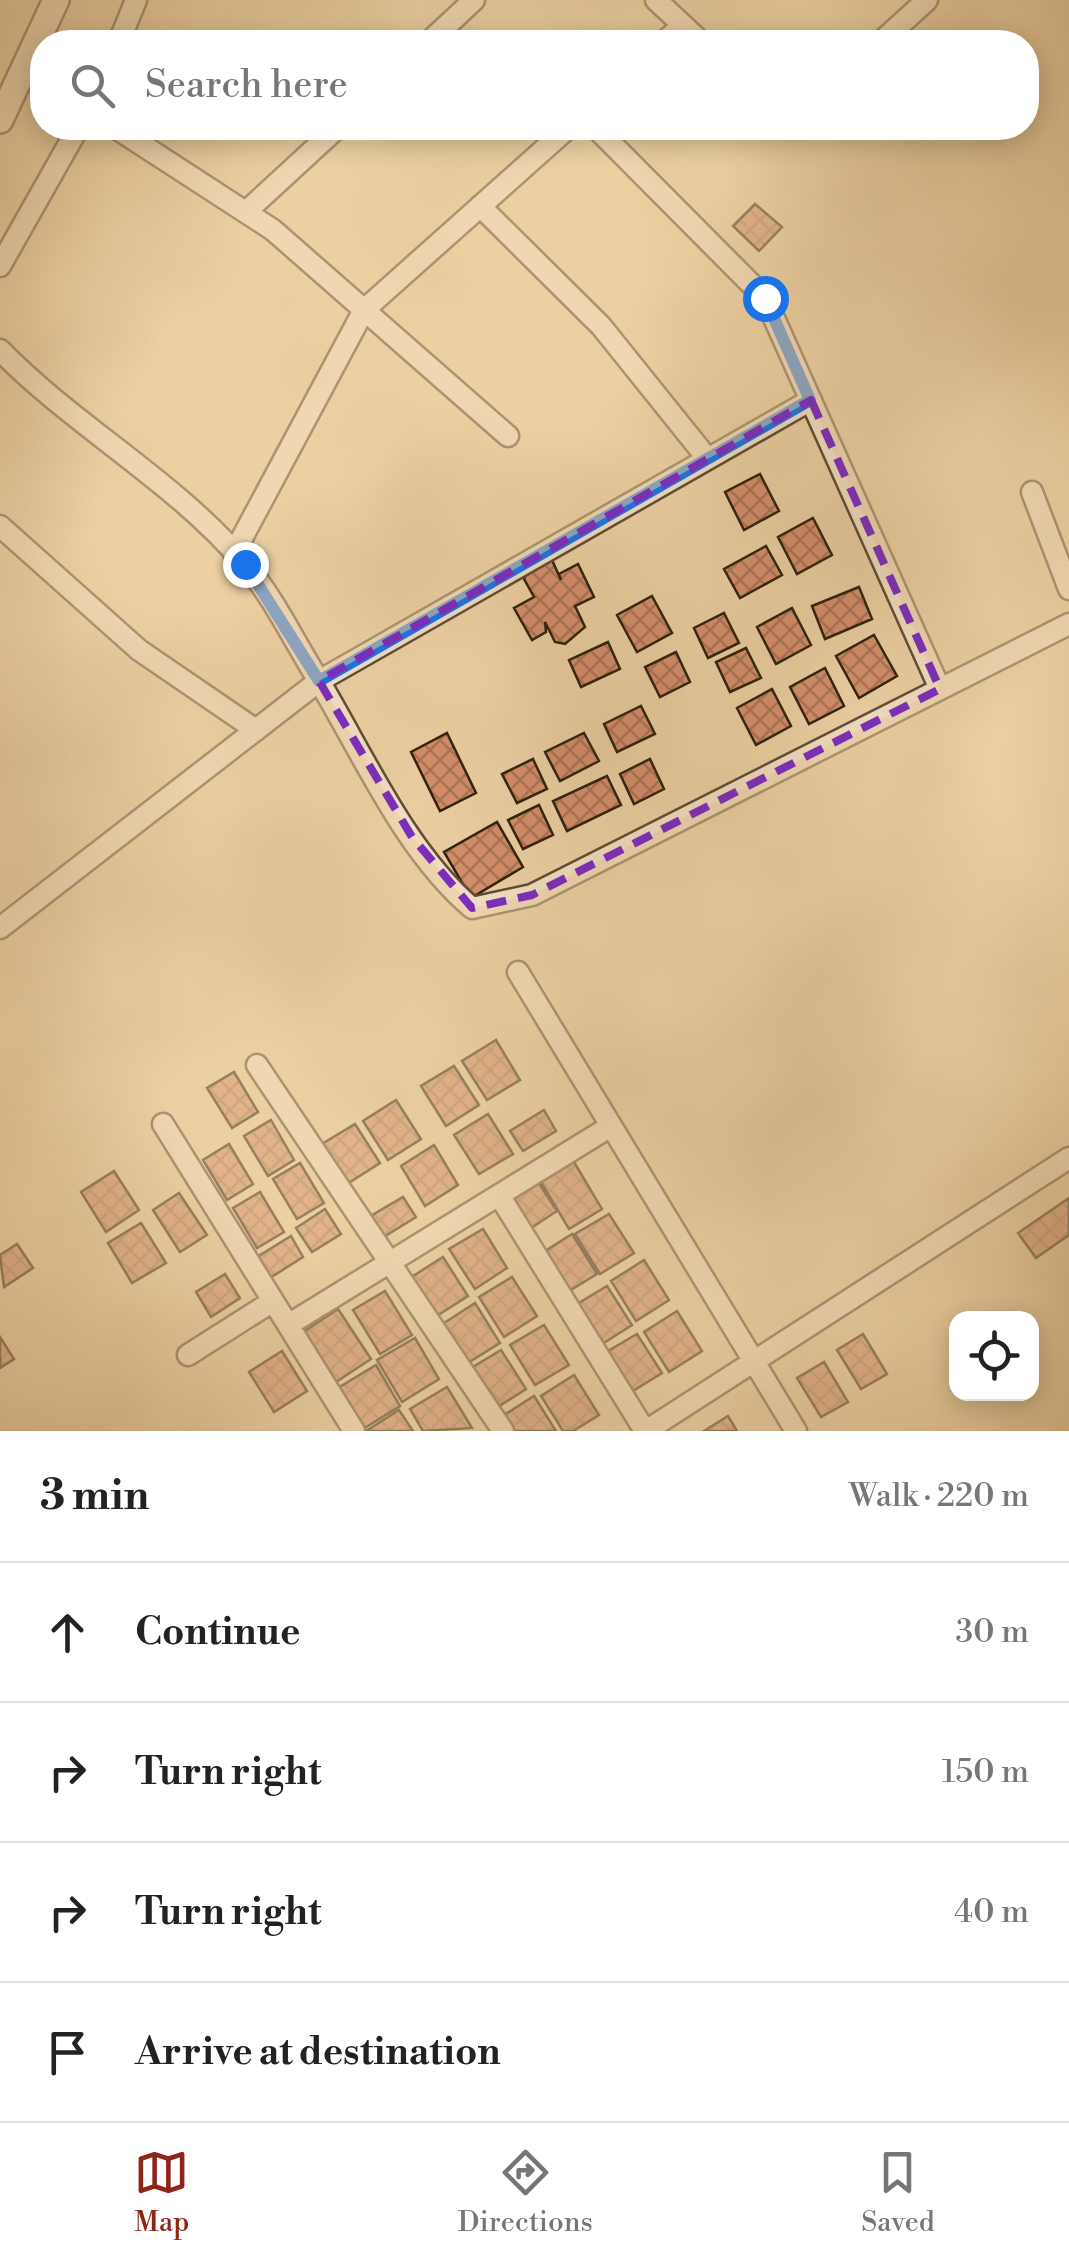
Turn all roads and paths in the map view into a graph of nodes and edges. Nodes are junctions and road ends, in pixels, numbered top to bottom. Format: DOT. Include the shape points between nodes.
graph roads {
  1 [pos="56,0"];
  2 [pos="136,0"];
  3 [pos="474,0"];
  4 [pos="656,0"];
  5 [pos="927,0"];
  6 [pos="683,25"];
  7 [pos="42,30"];
  8 [pos="124,30"];
  9 [pos="442,30"];
  10 [pos="677,30"];
  11 [pos="689,30"];
  12 [pos="894,30"];
  13 [pos="30,56"];
  14 [pos="0,120"];
  15 [pos="71,140"];
  16 [pos="135,140"];
  17 [pos="324,140"];
  18 [pos="554,140"];
  19 [pos="608,140"];
  20 [pos="480,206"];
  21 [pos="248,210"];
  22 [pos="0,266"];
  23 [pos="364,310"];
  24 [pos="0,350"];
  25 [pos="810,400"];
  26 [pos="508,436"];
  27 [pos="707,458"];
  28 [pos="1032,492"];
  29 [pos="0,526"];
  30 [pos="234,554"];
  31 [pos="1069,589"];
  32 [pos="1069,624"];
  33 [pos="319,681"];
  34 [pos="940,689"];
  35 [pos="256,730"];
  36 [pos="0,928"];
  37 [pos="518,972"];
  38 [pos="258,1065"];
  39 [pos="163,1124"];
  40 [pos="610,1126"];
  41 [pos="1069,1158"];
  42 [pos="499,1195"];
  43 [pos="390,1263"];
  44 [pos="273,1301"];
  45 [pos="288,1325"];
  46 [pos="188,1354"];
  47 [pos="751,1361"];
  48 [pos="354,1431"];
  49 [pos="503,1431"];
  50 [pos="645,1431"];
  51 [pos="796,1431"];
  1 -- 7 [label="street"];
  2 -- 8 [label="street"];
  3 -- 9 [label="street"];
  4 -- 6 [label="street"];
  5 -- 12 [label="street"];
  6 -- 10 [label="street"];
  6 -- 11 [label="street"];
  13 -- 14 [label="street"];
  15 -- 22 [label="street"];
  16 -- 21 [label="street"];
  17 -- 21 [label="street"];
  18 -- 20 [label="street"];
  19 -- 25 [label="street" via="765,298"];
  20 -- 23 [label="street"];
  20 -- 27 [label="street" via="601,326"];
  21 -- 23 [label="street"];
  23 -- 26 [label="street"];
  23 -- 30 [label="street"];
  24 -- 30 [label="street"];
  25 -- 27 [label="street"];
  25 -- 34 [label="street"];
  27 -- 33 [label="street"];
  28 -- 31 [label="street"];
  29 -- 35 [label="street" via="139,650"];
  30 -- 33 [label="street"];
  32 -- 34 [label="street"];
  33 -- 34 [label="street" via="412,837 472,908 532,895"];
  33 -- 35 [label="street"];
  35 -- 36 [label="street"];
  37 -- 40 [label="street"];
  38 -- 43 [label="street"];
  39 -- 44 [label="street"];
  40 -- 42 [label="street"];
  40 -- 47 [label="street"];
  41 -- 47 [label="street"];
  42 -- 43 [label="street"];
  42 -- 50 [label="street"];
  43 -- 45 [label="street"];
  43 -- 49 [label="street"];
  44 -- 45 [label="street"];
  44 -- 46 [label="street"];
  45 -- 48 [label="street"];
  47 -- 50 [label="street"];
  47 -- 51 [label="street"];
}
